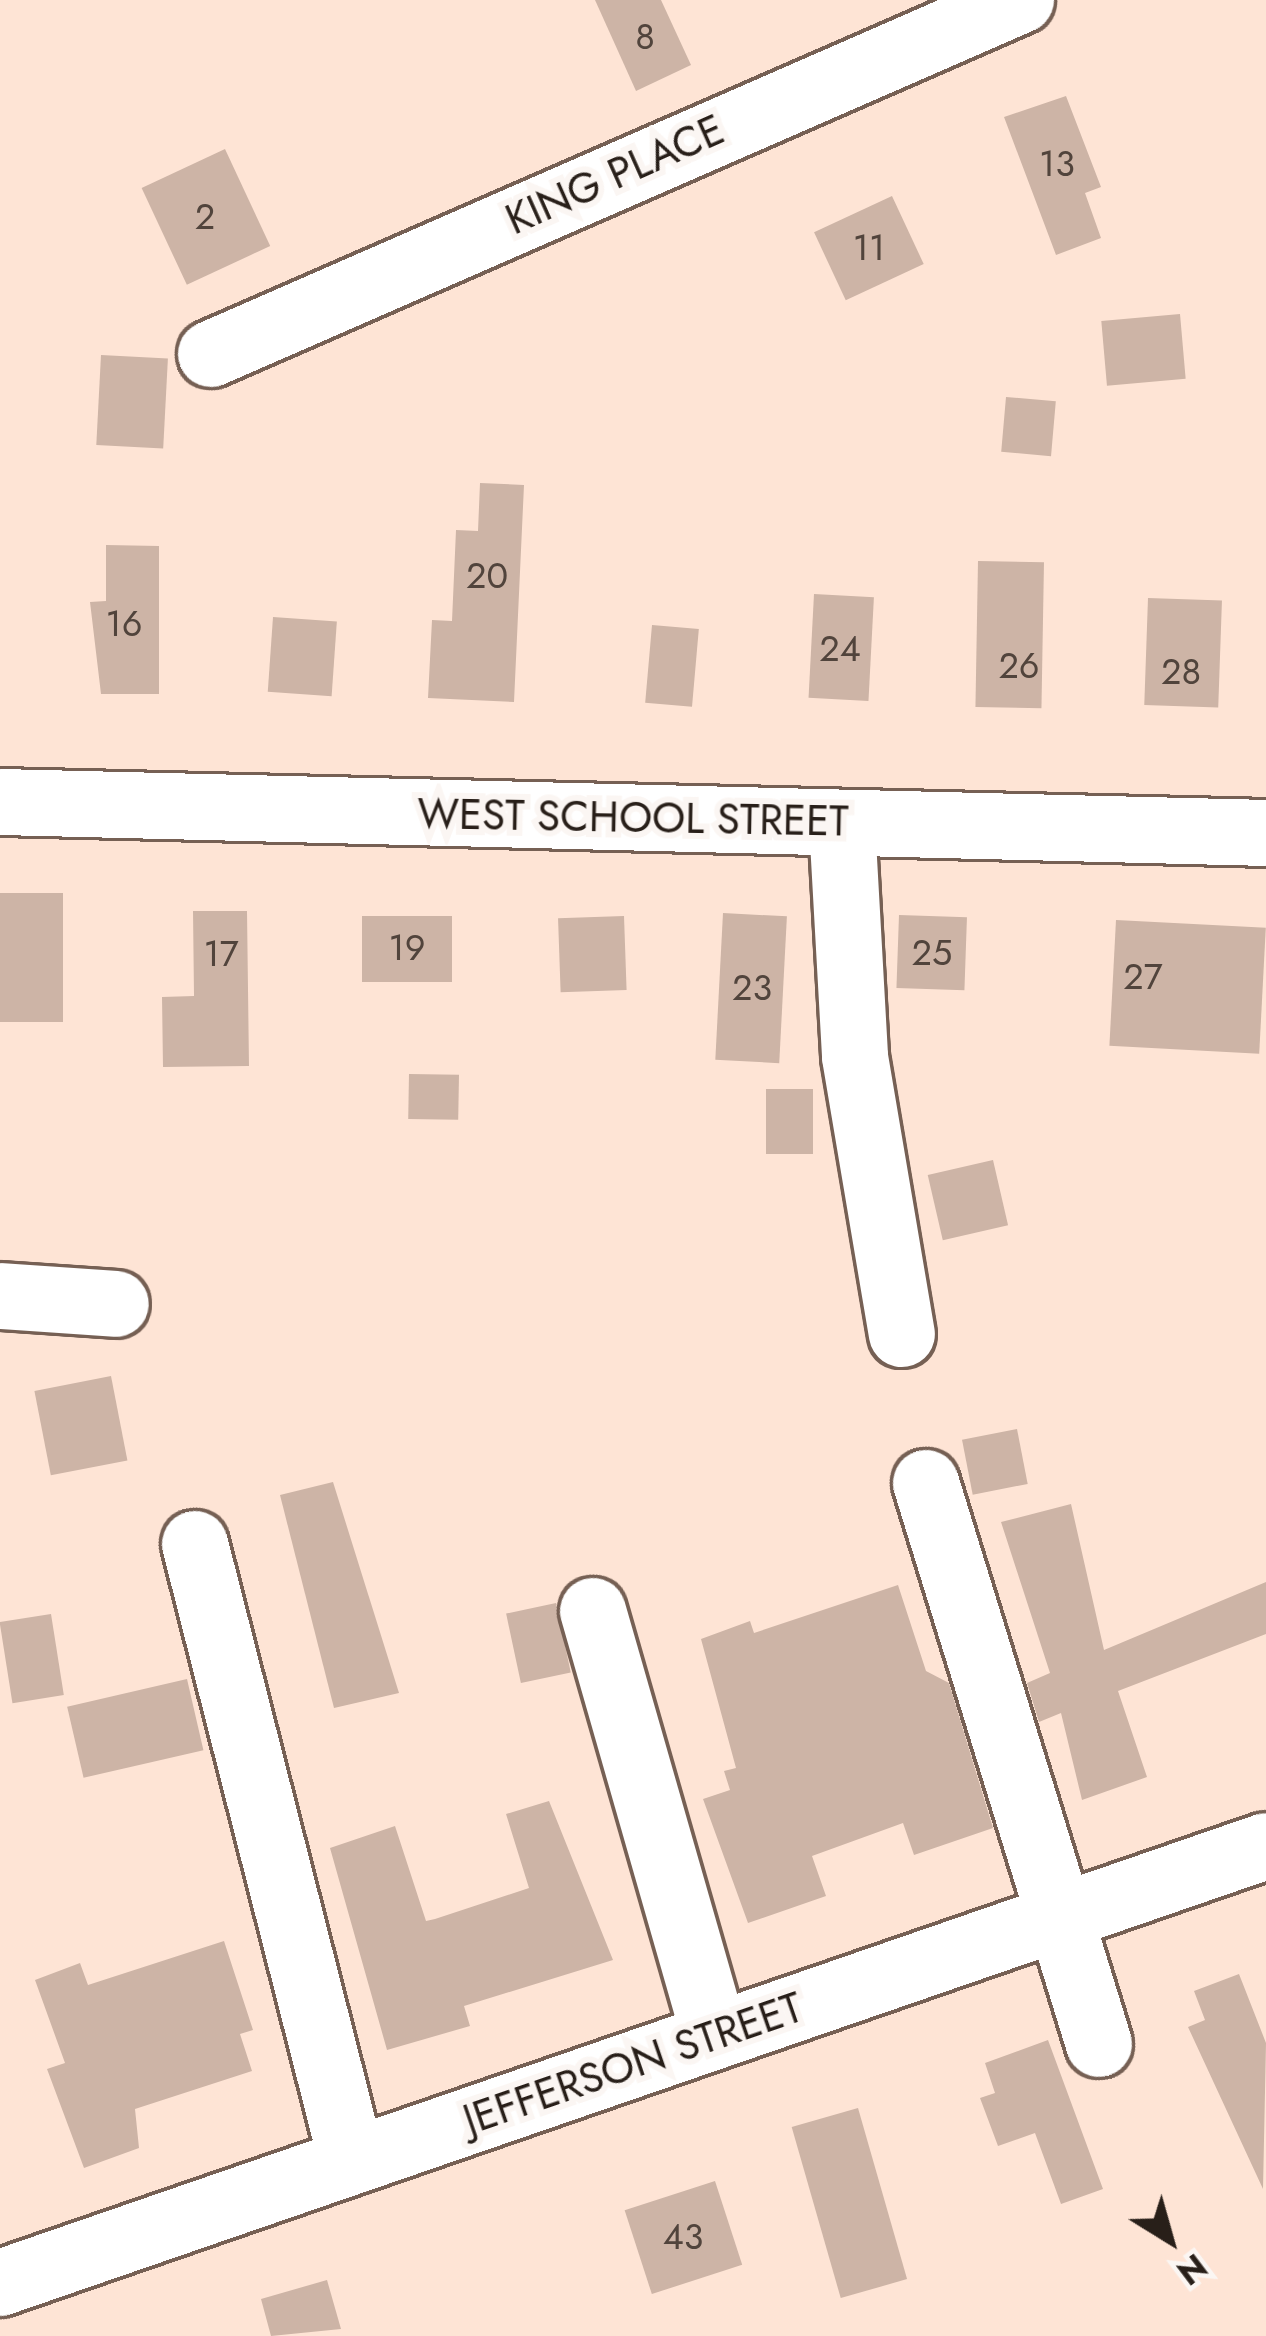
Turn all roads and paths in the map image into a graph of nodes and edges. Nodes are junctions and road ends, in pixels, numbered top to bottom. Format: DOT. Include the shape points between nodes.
graph roads {
  1 [pos="1021,0"];
  2 [pos="1008,1"];
  3 [pos="211,354"];
  4 [pos="0,802"];
  5 [pos="842,823"];
  6 [pos="1266,832"];
  7 [pos="0,1296"];
  8 [pos="116,1304"];
  9 [pos="902,1334"];
  10 [pos="926,1483"];
  11 [pos="194,1544"];
  12 [pos="593,1611"];
  13 [pos="1266,1846"];
  14 [pos="1058,1918"];
  15 [pos="715,2036"];
  16 [pos="1099,2044"];
  17 [pos="352,2162"];
  18 [pos="0,2283"];
  1 -- 2 [label="street, KING PLACE"];
  2 -- 3 [label="street, KING PLACE"];
  4 -- 5 [label="street, WEST SCHOOL STREET"];
  5 -- 6 [label="street, WEST SCHOOL STREET"];
  5 -- 9 [label="street" via="855,1057"];
  7 -- 8 [label="street"];
  10 -- 14 [label="street"];
  11 -- 17 [label="street"];
  12 -- 15 [label="street"];
  13 -- 14 [label="street, JEFFERSON STREET"];
  14 -- 15 [label="street, JEFFERSON STREET"];
  14 -- 16 [label="street"];
  15 -- 17 [label="street, JEFFERSON STREET"];
  17 -- 18 [label="street, JEFFERSON STREET"];
}
